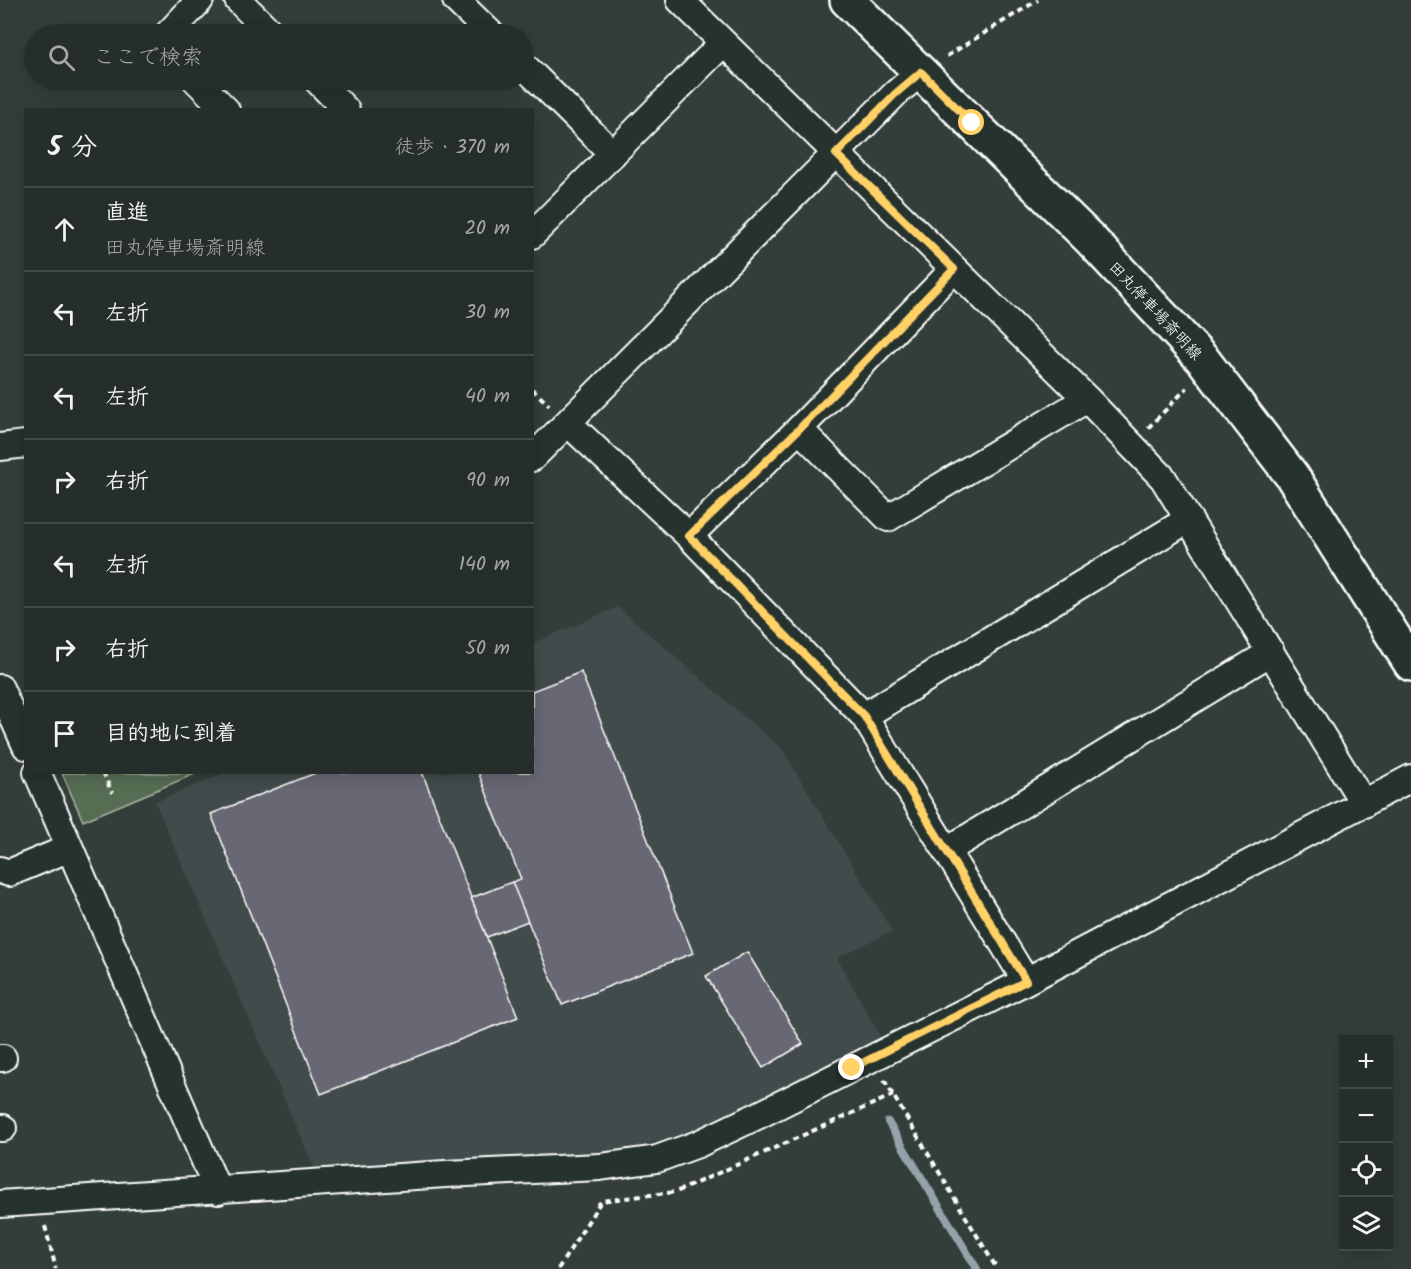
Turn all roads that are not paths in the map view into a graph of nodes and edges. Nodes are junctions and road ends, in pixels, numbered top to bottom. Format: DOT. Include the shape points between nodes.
graph roads {
  1 [pos="200,0"];
  2 [pos="238,0"];
  3 [pos="456,0"];
  4 [pos="680,0"];
  5 [pos="847,0"];
  6 [pos="177,24"];
  7 [pos="262,24"];
  8 [pos="481,24"];
  9 [pos="723,43"];
  10 [pos="921,72"];
  11 [pos="534,76"];
  12 [pos="206,90"];
  13 [pos="327,90"];
  14 [pos="224,108"];
  15 [pos="344,108"];
  16 [pos="612,154"];
  17 [pos="836,154"];
  18 [pos="534,234"];
  19 [pos="954,269"];
  20 [pos="1087,399"];
  21 [pos="569,424"];
  22 [pos="799,429"];
  23 [pos="24,444"];
  24 [pos="0,447"];
  25 [pos="534,456"];
  26 [pos="1189,519"];
  27 [pos="689,536"];
  28 [pos="1271,652"];
  29 [pos="1411,664"];
  30 [pos="12,699"];
  31 [pos="864,716"];
  32 [pos="24,739"];
  33 [pos="38,774"];
  34 [pos="1411,778"];
  35 [pos="1364,804"];
  36 [pos="70,848"];
  37 [pos="946,851"];
  38 [pos="0,870"];
  39 [pos="1026,981"];
  40 [pos="218,1191"];
  41 [pos="0,1204"];
  1 -- 6 [label="street"];
  2 -- 7 [label="street"];
  3 -- 8 [label="street"];
  4 -- 9 [label="street"];
  5 -- 10 [label="main road, 田丸停車場斎明線"];
  9 -- 16 [label="street"];
  9 -- 17 [label="street"];
  10 -- 17 [label="street"];
  10 -- 29 [label="main road, 田丸停車場斎明線" via="1091,240 1204,361 1292,476"];
  11 -- 16 [label="street"];
  12 -- 14 [label="street"];
  13 -- 15 [label="street"];
  16 -- 18 [label="street"];
  17 -- 19 [label="street"];
  17 -- 21 [label="street"];
  19 -- 20 [label="street"];
  19 -- 22 [label="street"];
  20 -- 22 [label="street" via="888,518"];
  20 -- 26 [label="street" via="1163,478"];
  21 -- 25 [label="street"];
  21 -- 27 [label="street"];
  22 -- 27 [label="street"];
  23 -- 24 [label="street"];
  26 -- 28 [label="street"];
  26 -- 31 [label="street"];
  27 -- 31 [label="street"];
  28 -- 35 [label="street"];
  28 -- 37 [label="street"];
  30 -- 32 [label="street"];
  31 -- 37 [label="street"];
  33 -- 36 [label="street"];
  34 -- 35 [label="street"];
  35 -- 39 [label="street"];
  36 -- 38 [label="street" via="9,873"];
  36 -- 40 [label="street"];
  37 -- 39 [label="street"];
  39 -- 40 [label="street" via="698,1144 657,1159 600,1167"];
  40 -- 41 [label="street"];
}
